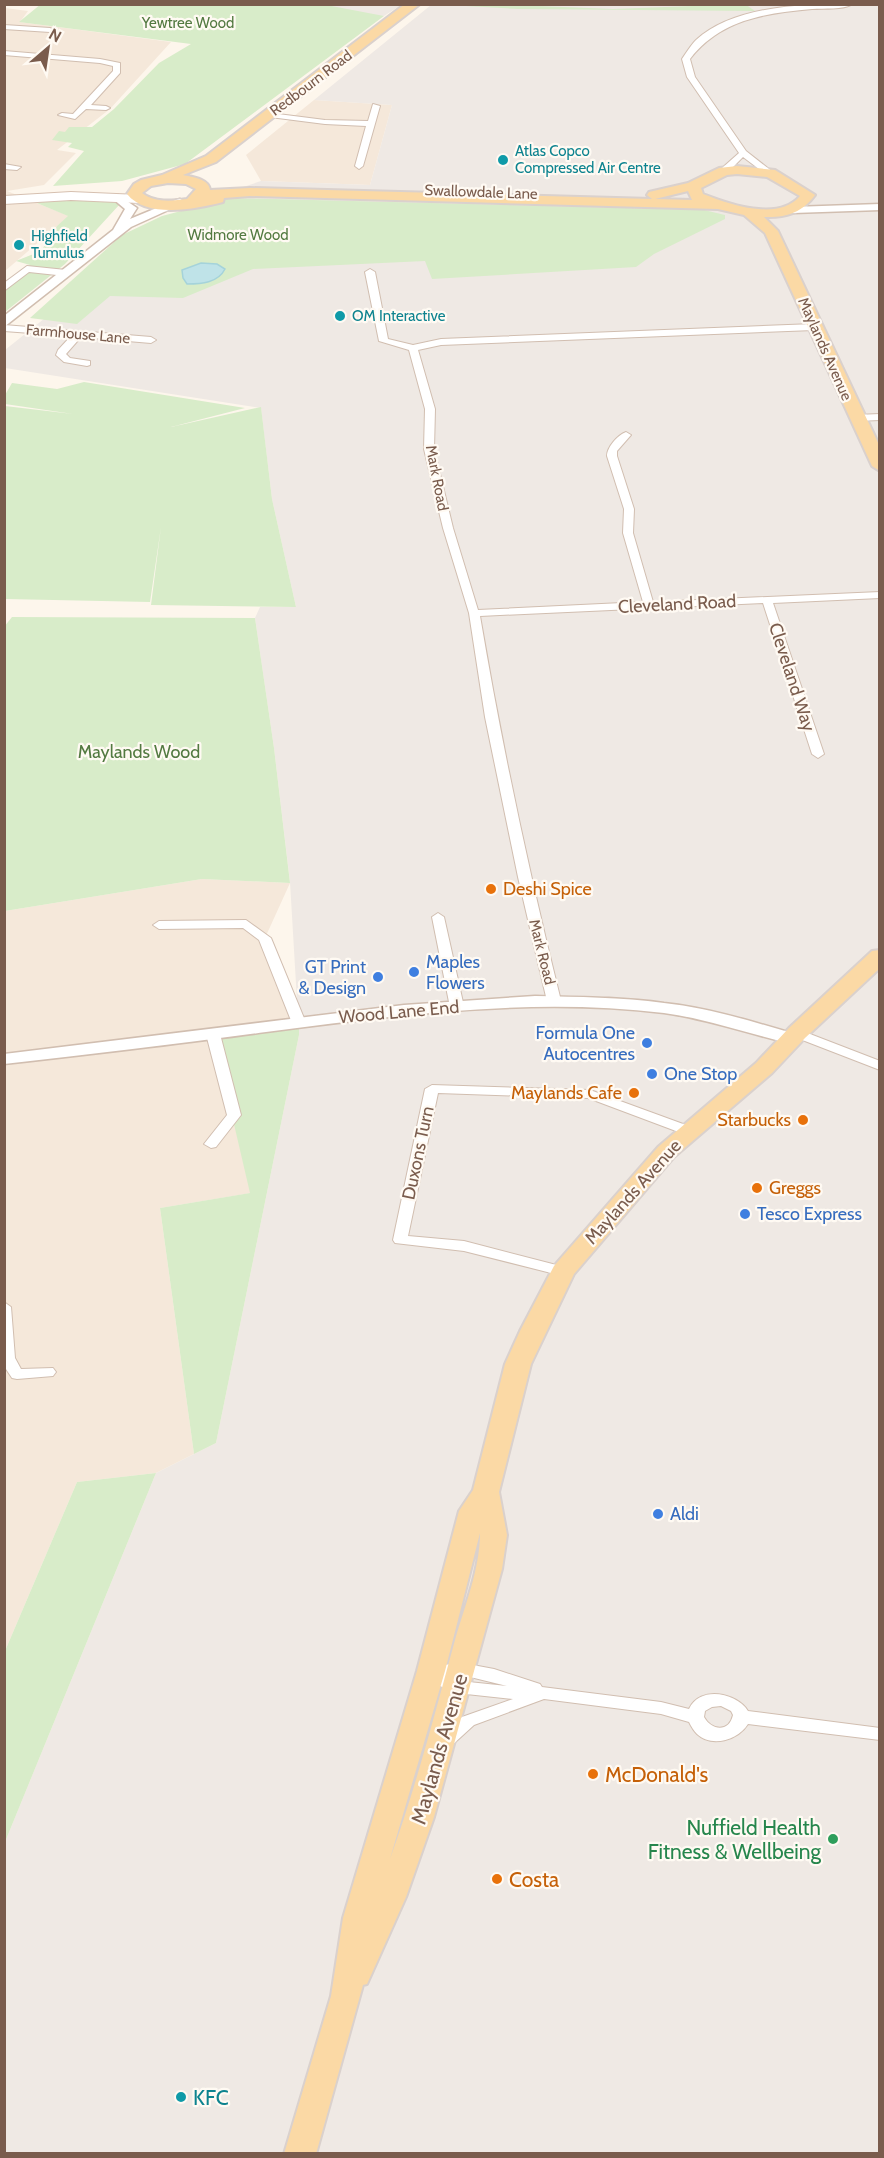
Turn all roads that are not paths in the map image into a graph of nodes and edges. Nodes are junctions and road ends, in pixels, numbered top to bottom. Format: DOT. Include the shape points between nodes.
graph roads {
  1 [pos="414,4"];
  2 [pos="850,4"];
  3 [pos="4,27"];
  4 [pos="50,30"];
  5 [pos="4,53"];
  6 [pos="376,106"];
  7 [pos="86,107"];
  8 [pos="106,108"];
  9 [pos="62,115"];
  10 [pos="270,115"];
  11 [pos="370,124"];
  12 [pos="244,135"];
  13 [pos="743,153"];
  14 [pos="4,166"];
  15 [pos="359,166"];
  16 [pos="17,167"];
  17 [pos="215,167"];
  18 [pos="724,171"];
  19 [pos="770,173"];
  20 [pos="155,180"];
  21 [pos="268,186"];
  22 [pos="693,186"];
  23 [pos="200,187"];
  24 [pos="353,195"];
  25 [pos="808,195"];
  26 [pos="71,196"];
  27 [pos="139,196"];
  28 [pos="4,198"];
  29 [pos="118,198"];
  30 [pos="184,202"];
  31 [pos="716,206"];
  32 [pos="879,207"];
  33 [pos="849,208"];
  34 [pos="748,211"];
  35 [pos="788,211"];
  36 [pos="128,225"];
  37 [pos="771,231"];
  38 [pos="109,239"];
  39 [pos="370,272"];
  40 [pos="66,273"];
  41 [pos="4,288"];
  42 [pos="4,323"];
  43 [pos="814,327"];
  44 [pos="4,328"];
  45 [pos="79,334"];
  46 [pos="151,340"];
  47 [pos="413,348"];
  48 [pos="87,363"];
  49 [pos="879,417"];
  50 [pos="856,418"];
  51 [pos="626,435"];
  52 [pos="879,466"];
  53 [pos="879,595"];
  54 [pos="767,600"];
  55 [pos="649,605"];
  56 [pos="474,613"];
  57 [pos="818,754"];
  58 [pos="438,917"];
  59 [pos="159,925"];
  60 [pos="879,956"];
  61 [pos="554,1001"];
  62 [pos="457,1007"];
  63 [pos="299,1023"];
  64 [pos="213,1034"];
  65 [pos="794,1036"];
  66 [pos="4,1059"];
  67 [pos="879,1066"];
  68 [pos="689,1131"];
  69 [pos="211,1144"];
  70 [pos="563,1272"];
  71 [pos="4,1306"];
  72 [pos="48,1372"];
  73 [pos="486,1492"];
  74 [pos="493,1540"];
  75 [pos="453,1584"];
  76 [pos="430,1673"];
  77 [pos="460,1678"];
  78 [pos="551,1693"];
  79 [pos="695,1717"];
  80 [pos="742,1717"];
  81 [pos="879,1734"];
  82 [pos="439,1750"];
  83 [pos="395,1795"];
  84 [pos="346,1996"];
  85 [pos="300,2154"];
  1 -- 10 [label="main road, Redbourn Road"];
  2 -- 13 [label="street" via="747,17 702,38 692,48 686,59 691,77"];
  3 -- 4 [label="street"];
  5 -- 7 [label="street" via="117,65 117,71"];
  6 -- 11 [label="street"];
  7 -- 8 [label="street"];
  7 -- 9 [label="street" via="75,117"];
  10 -- 11 [label="street"];
  10 -- 12 [label="main road, Redbourn Road"];
  11 -- 15 [label="street"];
  12 -- 17 [label="main road, Redbourn Road"];
  12 -- 17 [label="main road"];
  13 -- 18 [label="street"];
  13 -- 19 [label="street"];
  14 -- 16 [label="street"];
  17 -- 20 [label="main road, Redbourn Road"];
  17 -- 21 [label="main road, Swallowdale Lane" via="244,184"];
  17 -- 23 [label="main road, Redbourn Road" via="200,173"];
  18 -- 19 [label="main road"];
  18 -- 22 [label="main road, Swallowdale Lane"];
  19 -- 25 [label="main road"];
  20 -- 23 [label="main road" via="179,179"];
  20 -- 26 [label="main road"];
  20 -- 27 [label="main road, Redbourn Road"];
  21 -- 22 [label="main road, Swallowdale Lane" via="625,196 667,193"];
  21 -- 23 [label="main road, Swallowdale Lane"];
  22 -- 31 [label="main road" via="697,197"];
  23 -- 24 [label="main road, Swallowdale Lane"];
  23 -- 30 [label="main road"];
  24 -- 30 [label="main road, Swallowdale Lane" via="243,196"];
  24 -- 31 [label="main road, Swallowdale Lane"];
  25 -- 33 [label="street"];
  25 -- 35 [label="main road" via="804,203"];
  26 -- 27 [label="main road"];
  26 -- 28 [label="main road"];
  26 -- 29 [label="main road"];
  27 -- 29 [label="main road"];
  27 -- 30 [label="main road, Swallowdale Lane" via="160,204"];
  27 -- 36 [label="street" via="142,210"];
  29 -- 38 [label="street" via="131,208"];
  30 -- 36 [label="street"];
  31 -- 34 [label="main road, Swallowdale Lane"];
  32 -- 33 [label="street"];
  33 -- 35 [label="street"];
  34 -- 35 [label="main road, Swallowdale Lane"];
  34 -- 37 [label="main road, Maylands Avenue"];
  35 -- 37 [label="main road"];
  36 -- 38 [label="street"];
  37 -- 43 [label="main road, Maylands Avenue"];
  38 -- 40 [label="street"];
  39 -- 47 [label="street" via="384,341"];
  40 -- 41 [label="street" via="27,269"];
  40 -- 42 [label="street"];
  43 -- 47 [label="street" via="441,342"];
  43 -- 50 [label="main road, Maylands Avenue"];
  44 -- 45 [label="street, Farmhouse Lane"];
  45 -- 46 [label="street, Farmhouse Lane"];
  45 -- 48 [label="street" via="61,355 67,360"];
  47 -- 56 [label="street, Mark Road" via="430,409 429,448"];
  49 -- 50 [label="street"];
  50 -- 52 [label="main road, Maylands Avenue"];
  51 -- 55 [label="street" via="612,456 629,509 628,533"];
  53 -- 54 [label="street, Cleveland Road"];
  54 -- 55 [label="street, Cleveland Road"];
  54 -- 57 [label="street, Cleveland Way"];
  55 -- 56 [label="street, Cleveland Road"];
  56 -- 61 [label="street, Mark Road" via="491,717"];
  58 -- 62 [label="street"];
  59 -- 63 [label="street" via="246,924 265,938"];
  60 -- 65 [label="main road, Maylands Avenue"];
  61 -- 62 [label="street, Wood Lane End"];
  61 -- 65 [label="street, Wood Lane End" via="660,1007 717,1016"];
  62 -- 63 [label="street, Wood Lane End"];
  63 -- 64 [label="street, Wood Lane End"];
  64 -- 66 [label="street, Wood Lane End"];
  64 -- 69 [label="street" via="234,1115"];
  65 -- 67 [label="street, Wood Lane End"];
  65 -- 68 [label="main road, Maylands Avenue" via="764,1068"];
  68 -- 70 [label="main road, Maylands Avenue" via="634,1186"];
  68 -- 70 [label="street, Duxons Turn" via="590,1094 432,1089 400,1240 464,1246"];
  70 -- 73 [label="main road, Maylands Avenue" via="518,1364"];
  71 -- 72 [label="street" via="7,1358 17,1374"];
  73 -- 74 [label="main road, Maylands Avenue"];
  73 -- 75 [label="main road, Maylands Avenue" via="472,1511"];
  74 -- 75 [label="main road" via="464,1581"];
  74 -- 77 [label="main road, Maylands Avenue"];
  75 -- 76 [label="main road, Maylands Avenue"];
  76 -- 77 [label="street"];
  76 -- 83 [label="main road, Maylands Avenue"];
  77 -- 78 [label="street" via="519,1693"];
  77 -- 82 [label="main road, Maylands Avenue"];
  78 -- 79 [label="street" via="661,1708"];
  78 -- 82 [label="street" via="468,1721"];
  79 -- 80 [label="street" via="698,1707 716,1700 734,1704"];
  79 -- 80 [label="street" via="700,1727 720,1735 739,1727"];
  80 -- 81 [label="street"];
  82 -- 83 [label="main road" via="410,1792"];
  82 -- 84 [label="main road, Maylands Avenue" via="411,1849"];
  83 -- 84 [label="main road, Maylands Avenue" via="358,1918"];
  84 -- 85 [label="main road, Maylands Avenue"];
}
